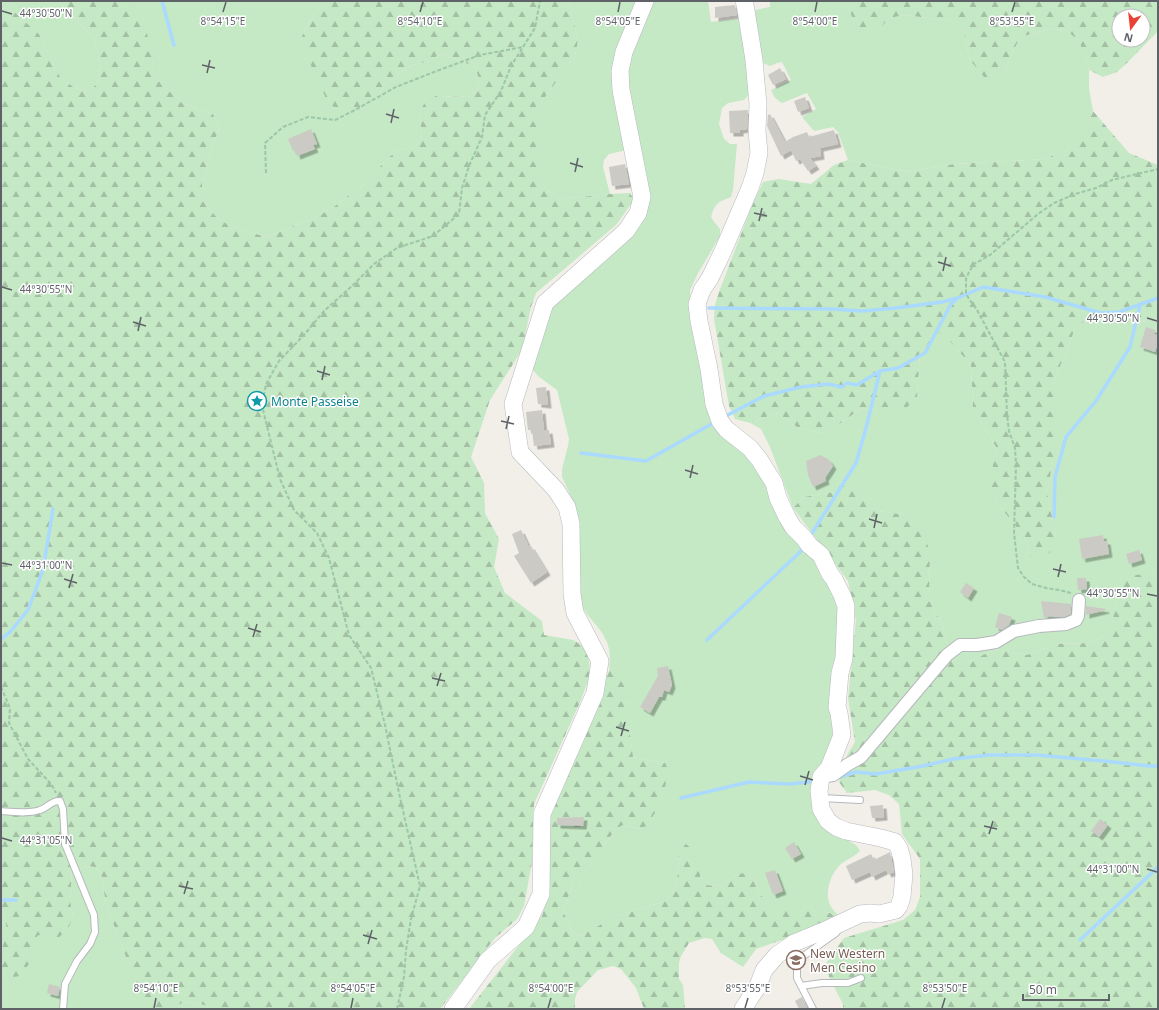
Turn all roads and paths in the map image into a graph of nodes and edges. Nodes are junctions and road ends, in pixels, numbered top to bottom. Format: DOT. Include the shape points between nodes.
graph roads {
  1 [pos="540,1"];
  2 [pos="744,1"];
  3 [pos="643,2"];
  4 [pos="523,47"];
  5 [pos="1158,169"];
  6 [pos="266,172"];
  7 [pos="1079,600"];
  8 [pos="1,687"];
  9 [pos="821,777"];
  10 [pos="819,798"];
  11 [pos="860,800"];
  12 [pos="60,801"];
  13 [pos="1,811"];
  14 [pos="841,924"];
  15 [pos="861,978"];
  16 [pos="801,986"];
  17 [pos="63,1009"];
  18 [pos="397,1009"];
  19 [pos="453,1009"];
  20 [pos="743,1009"];
  21 [pos="813,1009"];
  1 -- 4 [label="path" via="535,28"];
  2 -- 9 [label="street" via="758,104 759,153 747,195 697,304 714,404 720,421 726,430 750,448 759,459 774,483 787,516 808,545 821,555 846,606 844,658 837,707 842,735 829,768"];
  3 -- 19 [label="street" via="624,52 620,71 620,90 642,197 638,213 626,231 545,303 513,404 520,452 556,490 567,507 571,524 572,594 575,613 600,661 595,693 542,814 541,894 526,927 488,960"];
  4 -- 6 [label="path" via="480,54 396,87 335,120 308,117 282,127 265,143"];
  4 -- 18 [label="path" via="511,66 501,91 485,115 482,137 462,188 458,214 432,236 397,248 374,264 324,311 280,361 266,384 262,405 280,479 294,510 317,533 329,558 349,635 372,668 386,725 398,792 420,886 411,919 404,978"];
  5 -- 7 [label="path" via="1112,180 1054,203 990,255 974,264 966,280 966,293 1005,362 1007,415 1015,448 1014,533 1018,568 1032,584 1070,592"];
  7 -- 9 [label="street" via="1076,620 1066,624 1014,631 996,642 960,645 947,655 861,757 833,776"];
  8 -- 12 [label="path" via="10,708 9,723 28,759 52,785"];
  9 -- 10 [label="street"];
  10 -- 11 [label="lane"];
  10 -- 14 [label="street" via="821,809 836,828 895,842 902,859 902,897 896,910 860,914"];
  12 -- 13 [label="lane" via="55,800 39,810"];
  12 -- 17 [label="lane" via="63,809 65,844 94,915 94,932 90,944 65,984"];
  14 -- 16 [label="lane" via="836,934 799,961 797,978"];
  14 -- 20 [label="street" via="794,943 778,955 764,970 758,986"];
  15 -- 16 [label="lane" via="848,983"];
  16 -- 21 [label="lane"];
}
